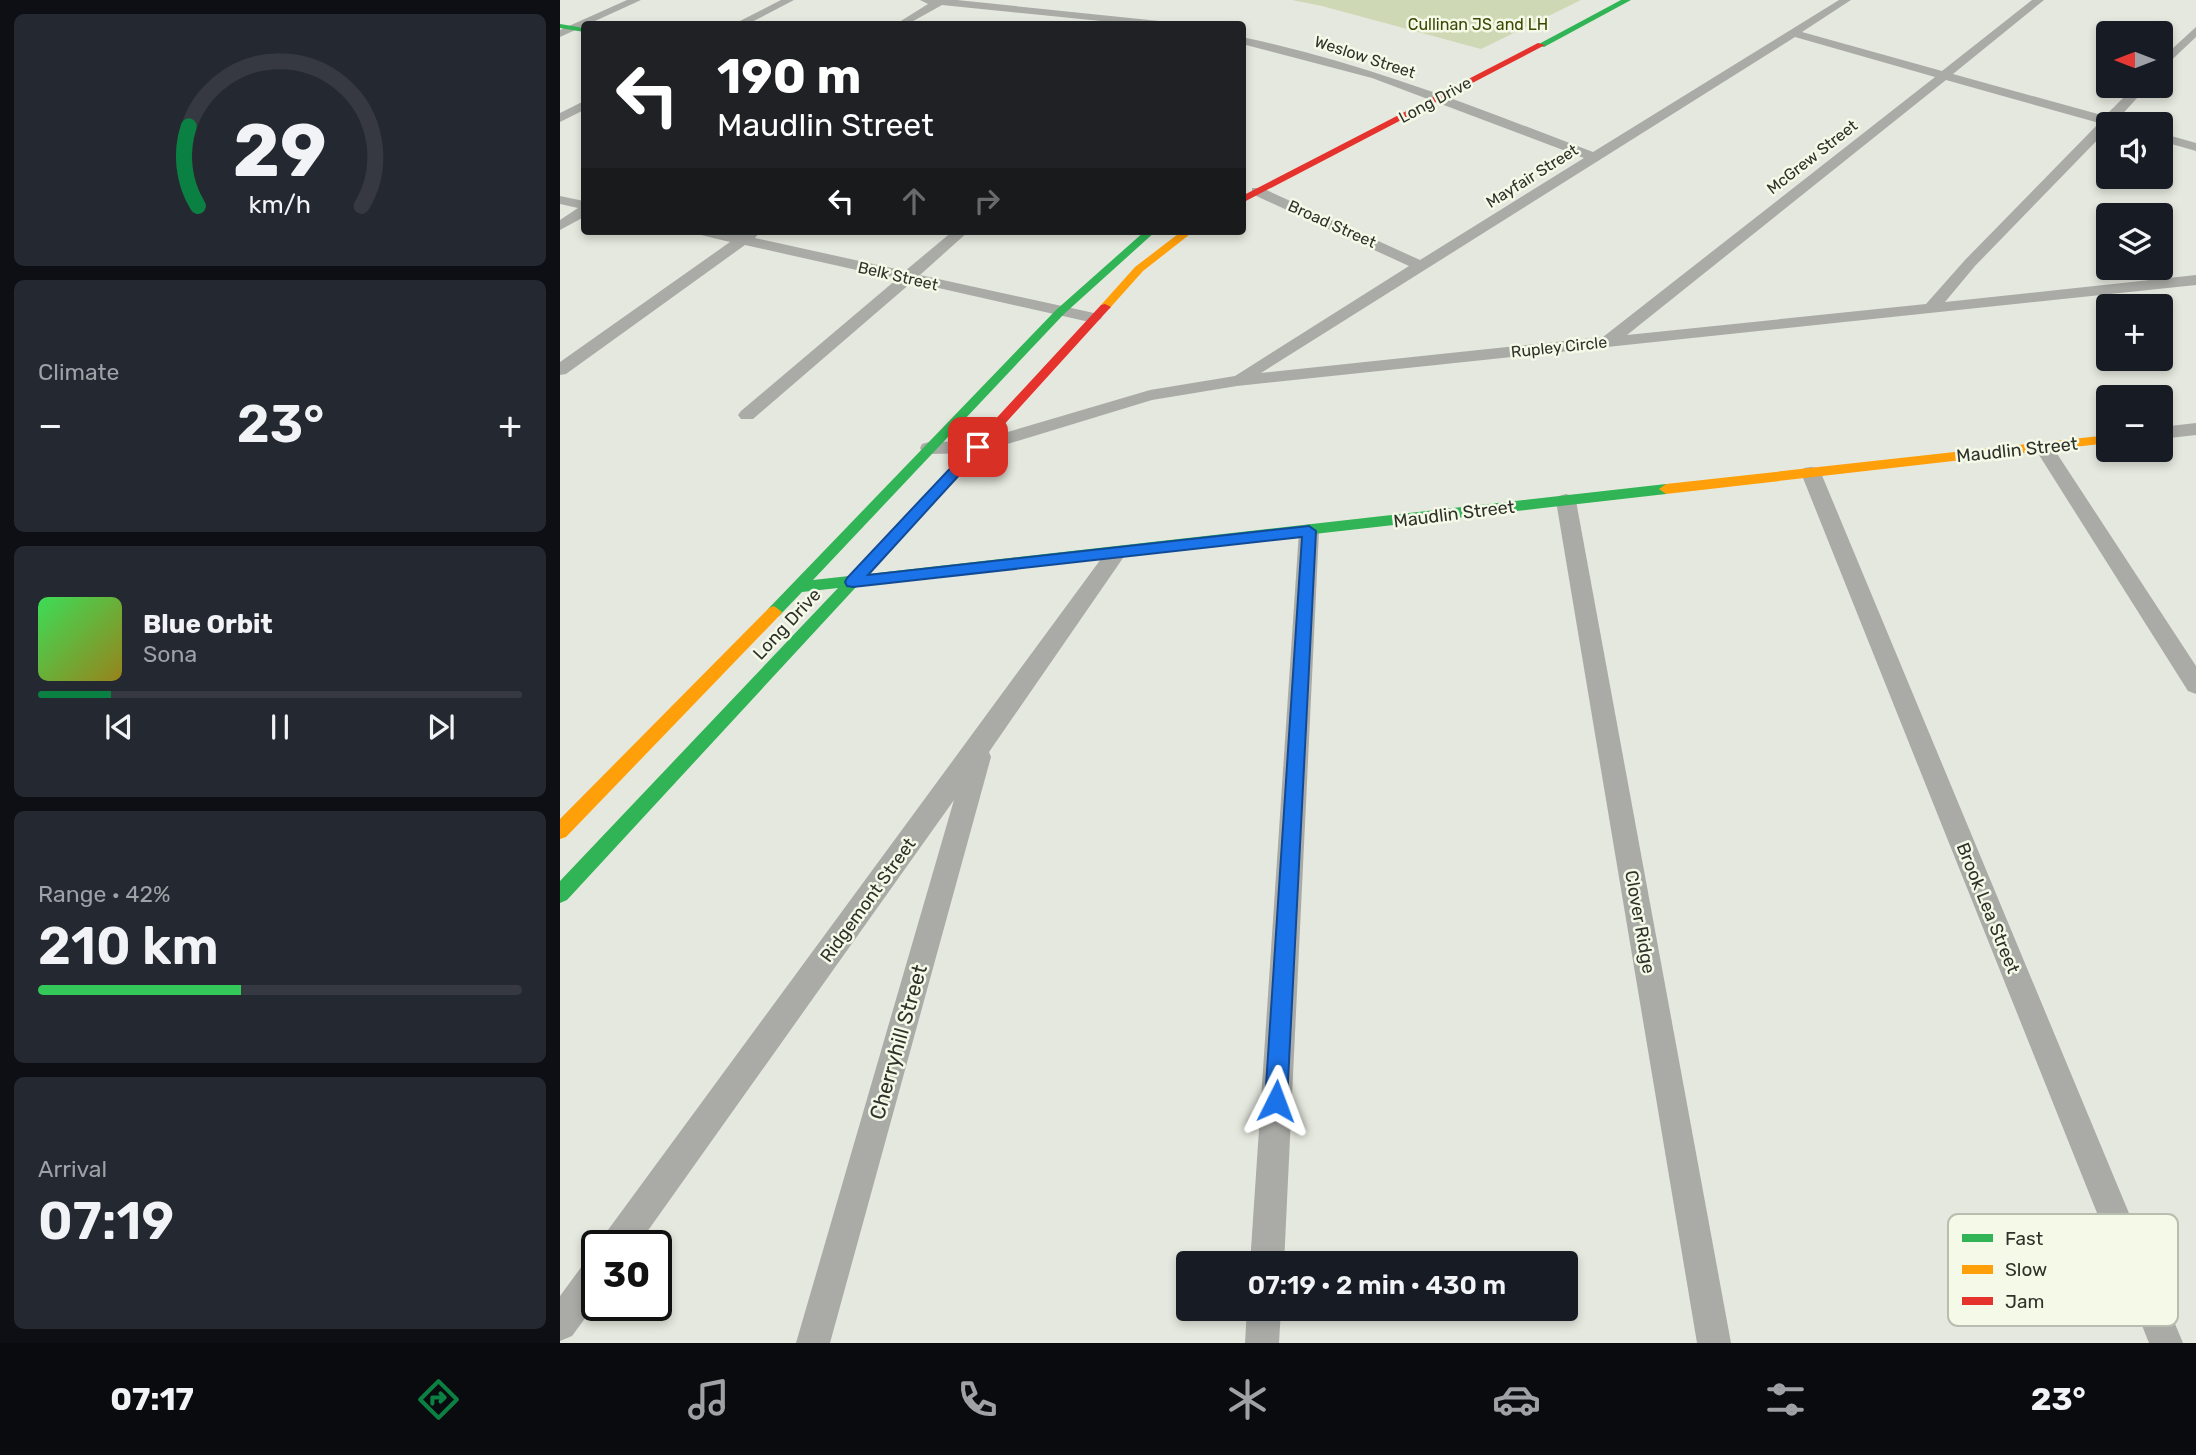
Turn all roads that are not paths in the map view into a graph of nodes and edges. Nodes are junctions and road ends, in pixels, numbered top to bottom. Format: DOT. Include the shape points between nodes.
graph roads {
  1 [pos="636,0"];
  2 [pos="789,0"];
  3 [pos="925,0"];
  4 [pos="1599,0"];
  5 [pos="1627,0"];
  6 [pos="1846,0"];
  7 [pos="2039,0"];
  8 [pos="939,2"];
  9 [pos="1573,13"];
  10 [pos="1107,17"];
  11 [pos="1591,19"];
  12 [pos="588,21"];
  13 [pos="746,21"];
  14 [pos="906,21"];
  15 [pos="1099,21"];
  16 [pos="1137,21"];
  17 [pos="2196,30"];
  18 [pos="1793,33"];
  19 [pos="1246,41"];
  20 [pos="1269,45"];
  21 [pos="1495,52"];
  22 [pos="2174,53"];
  23 [pos="1246,54"];
  24 [pos="1515,58"];
  25 [pos="1943,75"];
  26 [pos="1418,91"];
  27 [pos="1438,98"];
  28 [pos="2133,98"];
  29 [pos="1395,102"];
  30 [pos="581,107"];
  31 [pos="2122,112"];
  32 [pos="560,118"];
  33 [pos="2096,118"];
  34 [pos="1326,136"];
  35 [pos="2096,140"];
  36 [pos="2173,140"];
  37 [pos="1346,145"];
  38 [pos="2196,146"];
  39 [pos="1593,157"];
  40 [pos="1250,188"];
  41 [pos="560,200"];
  42 [pos="581,204"];
  43 [pos="581,213"];
  44 [pos="560,226"];
  45 [pos="749,235"];
  46 [pos="957,235"];
  47 [pos="1146,235"];
  48 [pos="1184,235"];
  49 [pos="1421,266"];
  50 [pos="906,278"];
  51 [pos="2196,280"];
  52 [pos="1931,308"];
  53 [pos="1060,312"];
  54 [pos="1094,318"];
  55 [pos="1608,342"];
  56 [pos="560,370"];
  57 [pos="1237,381"];
  58 [pos="747,415"];
  59 [pos="2196,429"];
  60 [pos="2173,432"];
  61 [pos="2096,441"];
  62 [pos="978,447"];
  63 [pos="2043,447"];
  64 [pos="929,448"];
  65 [pos="1811,473"];
  66 [pos="1566,502"];
  67 [pos="1309,531"];
  68 [pos="1116,552"];
  69 [pos="853,582"];
  70 [pos="798,587"];
  71 [pos="2196,685"];
  72 [pos="983,741"];
  73 [pos="630,759"];
  74 [pos="670,777"];
  75 [pos="560,831"];
  76 [pos="560,894"];
  77 [pos="2113,1214"];
  78 [pos="629,1230"];
  79 [pos="1268,1251"];
  80 [pos="581,1296"];
  81 [pos="1263,1321"];
  82 [pos="560,1324"];
  83 [pos="2159,1326"];
  84 [pos="813,1343"];
  85 [pos="1262,1343"];
  86 [pos="1714,1343"];
  87 [pos="2166,1343"];
  1 -- 12 [label="street"];
  2 -- 13 [label="street"];
  3 -- 8 [label="street"];
  4 -- 9 [label="main road, Long Drive"];
  5 -- 11 [label="main road, Long Drive"];
  6 -- 18 [label="street, Mayfair Street"];
  7 -- 25 [label="street, McGrew Street"];
  8 -- 10 [label="street" via="1081,10"];
  8 -- 14 [label="street"];
  9 -- 11 [label="main road"];
  9 -- 21 [label="main road, Long Drive"];
  10 -- 15 [label="street"];
  10 -- 16 [label="street"];
  11 -- 24 [label="main road, Long Drive"];
  17 -- 22 [label="street"];
  18 -- 25 [label="street"];
  18 -- 39 [label="street, Mayfair Street"];
  19 -- 20 [label="street, Weslow Street"];
  20 -- 23 [label="street"];
  20 -- 26 [label="street, Weslow Street"];
  21 -- 24 [label="main road"];
  21 -- 26 [label="main road, Long Drive"];
  24 -- 27 [label="main road, Long Drive"];
  25 -- 33 [label="street"];
  25 -- 55 [label="street, McGrew Street"];
  26 -- 27 [label="street, Weslow Street"];
  26 -- 29 [label="main road, Long Drive"];
  27 -- 37 [label="main road, Long Drive"];
  27 -- 39 [label="street, Weslow Street"];
  28 -- 31 [label="street"];
  30 -- 32 [label="street"];
  34 -- 37 [label="main road"];
  35 -- 52 [label="street" via="1970,263"];
  36 -- 38 [label="street"];
  37 -- 40 [label="main road, Long Drive"];
  39 -- 49 [label="street, Mayfair Street"];
  40 -- 49 [label="street, Broad Street"];
  41 -- 42 [label="street"];
  43 -- 44 [label="street"];
  45 -- 50 [label="street, Belk Street"];
  45 -- 56 [label="street"];
  46 -- 50 [label="street"];
  47 -- 53 [label="main road, Long Drive"];
  48 -- 54 [label="main road, Long Drive" via="1139,269"];
  49 -- 57 [label="street, Mayfair Street"];
  50 -- 53 [label="street, Belk Street"];
  50 -- 58 [label="street"];
  51 -- 52 [label="street, Rupley Circle"];
  52 -- 55 [label="street, Rupley Circle"];
  53 -- 54 [label="street, Belk Street"];
  53 -- 64 [label="main road, Long Drive"];
  54 -- 62 [label="main road, Long Drive"];
  55 -- 57 [label="street, Rupley Circle"];
  57 -- 62 [label="street, Rupley Circle" via="1150,395"];
  59 -- 60 [label="street"];
  61 -- 63 [label="main road, Maudlin Street"];
  62 -- 64 [label="street, Rupley Circle"];
  62 -- 69 [label="main road, Long Drive"];
  63 -- 65 [label="main road, Maudlin Street"];
  63 -- 71 [label="street"];
  64 -- 70 [label="main road, Long Drive"];
  65 -- 66 [label="main road, Maudlin Street"];
  65 -- 77 [label="street, Brook Lea Street"];
  66 -- 67 [label="main road, Maudlin Street"];
  66 -- 86 [label="street, Clover Ridge"];
  67 -- 68 [label="main road, Maudlin Street"];
  67 -- 79 [label="street"];
  68 -- 69 [label="main road, Maudlin Street"];
  68 -- 72 [label="street, Ridgemont Street"];
  69 -- 70 [label="main road, Maudlin Street"];
  69 -- 74 [label="main road, Long Drive"];
  70 -- 73 [label="main road, Long Drive"];
  72 -- 78 [label="street, Ridgemont Street"];
  72 -- 84 [label="street, Cherryhill Street"];
  73 -- 74 [label="main road"];
  73 -- 75 [label="main road, Long Drive"];
  74 -- 76 [label="main road, Long Drive"];
  80 -- 82 [label="street"];
  81 -- 85 [label="street"];
  83 -- 87 [label="street, Brook Lea Street"];
}
